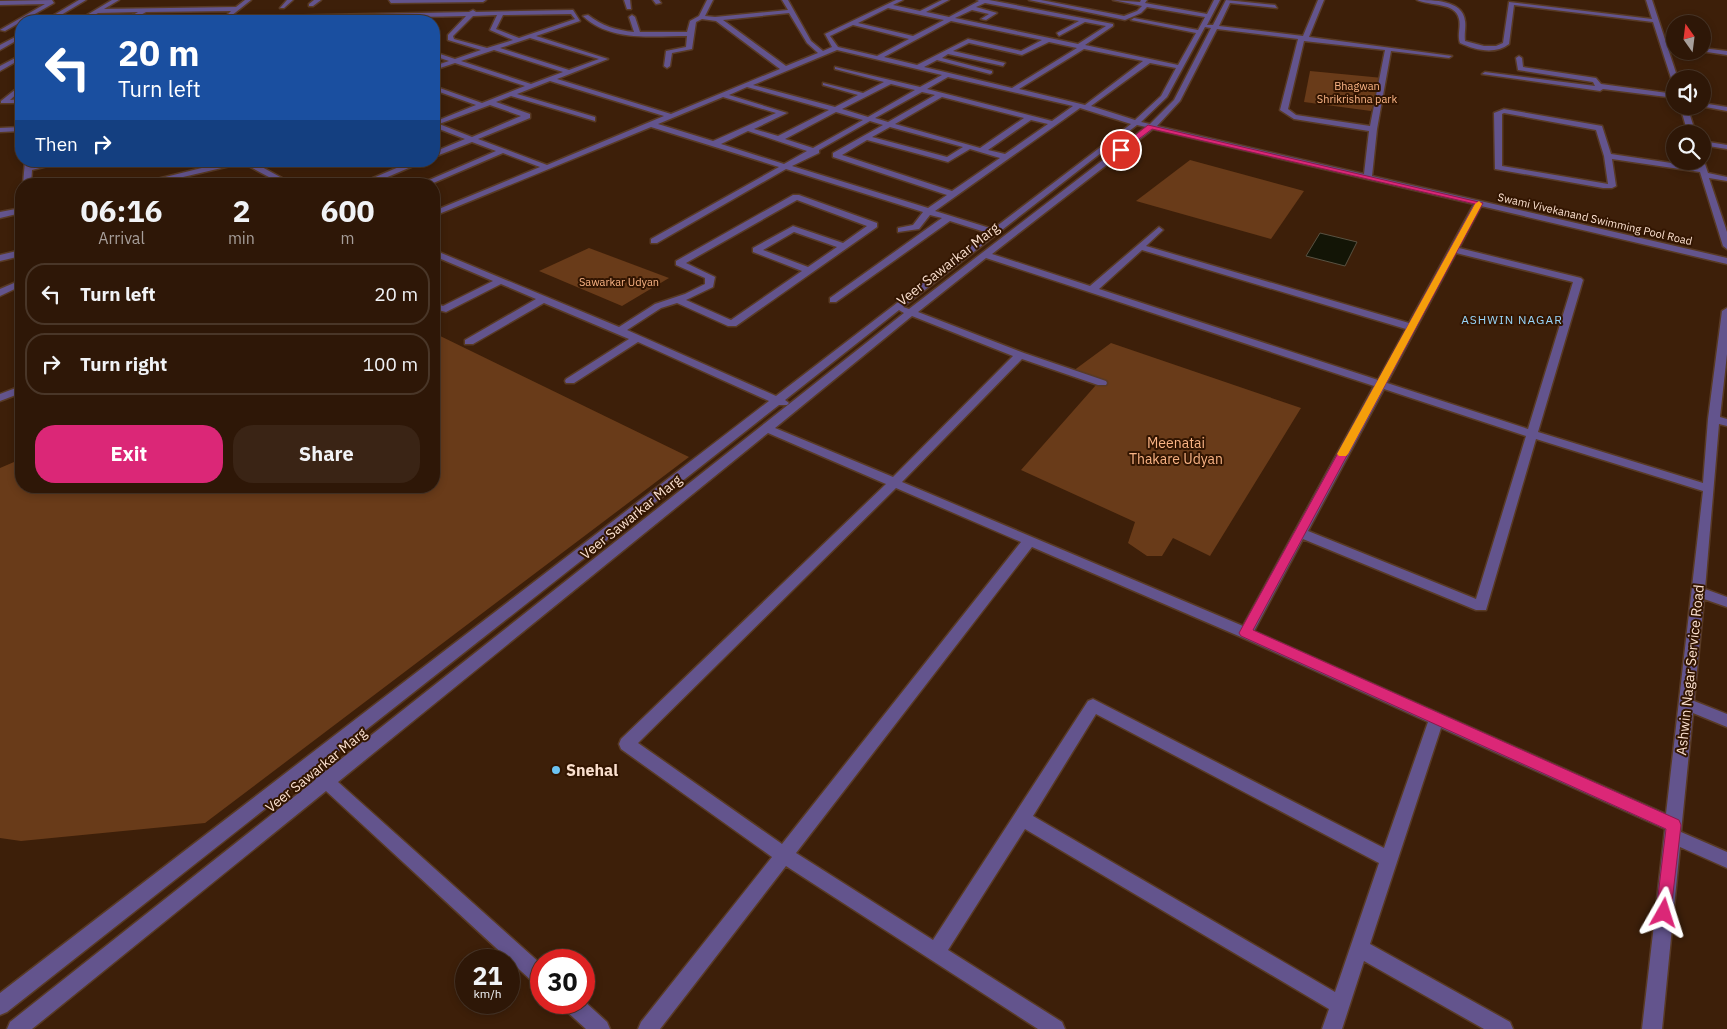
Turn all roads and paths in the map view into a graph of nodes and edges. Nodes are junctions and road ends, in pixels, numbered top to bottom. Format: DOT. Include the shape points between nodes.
graph roads {
  1 [pos="83,0"];
  2 [pos="116,0"];
  3 [pos="248,0"];
  4 [pos="290,0"];
  5 [pos="318,0"];
  6 [pos="483,0"];
  7 [pos="627,0"];
  8 [pos="710,0"];
  9 [pos="785,0"];
  10 [pos="900,0"];
  11 [pos="946,0"];
  12 [pos="982,0"];
  13 [pos="1032,0"];
  14 [pos="1116,0"];
  15 [pos="1173,0"];
  16 [pos="1225,0"];
  17 [pos="1320,0"];
  18 [pos="1420,0"];
  19 [pos="1649,0"];
  20 [pos="53,1"];
  21 [pos="392,1"];
  22 [pos="0,2"];
  23 [pos="1143,2"];
  24 [pos="311,5"];
  25 [pos="888,6"];
  26 [pos="282,7"];
  27 [pos="629,8"];
  28 [pos="970,8"];
  29 [pos="1275,8"];
  30 [pos="236,9"];
  31 [pos="1168,9"];
  32 [pos="145,10"];
  33 [pos="1130,10"];
  34 [pos="98,11"];
  35 [pos="790,11"];
  36 [pos="1139,12"];
  37 [pos="539,13"];
  38 [pos="920,13"];
  39 [pos="471,14"];
  40 [pos="501,14"];
  41 [pos="28,15"];
  42 [pos="57,15"];
  43 [pos="91,15"];
  44 [pos="136,15"];
  45 [pos="229,15"];
  46 [pos="377,15"];
  47 [pos="427,15"];
  48 [pos="586,16"];
  49 [pos="632,17"];
  50 [pos="701,17"];
  51 [pos="712,18"];
  52 [pos="950,19"];
  53 [pos="984,19"];
  54 [pos="1084,20"];
  55 [pos="1134,20"];
  56 [pos="534,21"];
  57 [pos="1656,21"];
  58 [pos="15,22"];
  59 [pos="852,23"];
  60 [pos="1207,25"];
  61 [pos="1,30"];
  62 [pos="15,30"];
  63 [pos="530,33"];
  64 [pos="690,34"];
  65 [pos="1059,34"];
  66 [pos="638,35"];
  67 [pos="914,38"];
  68 [pos="15,39"];
  69 [pos="1303,39"];
  70 [pos="520,40"];
  71 [pos="1047,40"];
  72 [pos="1663,45"];
  73 [pos="1666,45"];
  74 [pos="1083,47"];
  75 [pos="0,48"];
  76 [pos="836,48"];
  77 [pos="490,49"];
  78 [pos="1388,50"];
  79 [pos="1711,51"];
  80 [pos="948,52"];
  81 [pos="1022,53"];
  82 [pos="1727,53"];
  83 [pos="822,54"];
  84 [pos="440,56"];
  85 [pos="1449,56"];
  86 [pos="878,58"];
  87 [pos="936,58"];
  88 [pos="1518,58"];
  89 [pos="15,60"];
  90 [pos="455,61"];
  91 [pos="1148,61"];
  92 [pos="10,63"];
  93 [pos="15,63"];
  94 [pos="1003,64"];
  95 [pos="440,66"];
  96 [pos="667,66"];
  97 [pos="1180,67"];
  98 [pos="1,68"];
  99 [pos="837,68"];
  100 [pos="919,68"];
  101 [pos="785,69"];
  102 [pos="1671,70"];
  103 [pos="569,72"];
  104 [pos="948,74"];
  105 [pos="1485,74"];
  106 [pos="550,79"];
  107 [pos="889,82"];
  108 [pos="825,84"];
  109 [pos="746,85"];
  110 [pos="531,86"];
  111 [pos="1599,86"];
  112 [pos="440,90"];
  113 [pos="919,90"];
  114 [pos="1013,90"];
  115 [pos="15,92"];
  116 [pos="510,94"];
  117 [pos="723,94"];
  118 [pos="864,95"];
  119 [pos="940,95"];
  120 [pos="1666,95"];
  121 [pos="15,101"];
  122 [pos="485,104"];
  123 [pos="1082,106"];
  124 [pos="1711,107"];
  125 [pos="1727,109"];
  126 [pos="835,110"];
  127 [pos="671,116"];
  128 [pos="1030,117"];
  129 [pos="592,119"];
  130 [pos="869,119"];
  131 [pos="1053,123"];
  132 [pos="1136,123"];
  133 [pos="440,124"];
  134 [pos="650,124"];
  135 [pos="890,125"];
  136 [pos="1151,127"];
  137 [pos="440,128"];
  138 [pos="15,129"];
  139 [pos="748,129"];
  140 [pos="1373,129"];
  141 [pos="0,130"];
  142 [pos="867,138"];
  143 [pos="470,139"];
  144 [pos="779,139"];
  145 [pos="714,144"];
  146 [pos="1711,144"];
  147 [pos="969,146"];
  148 [pos="1727,147"];
  149 [pos="982,150"];
  150 [pos="502,151"];
  151 [pos="816,151"];
  152 [pos="440,152"];
  153 [pos="1608,156"];
  154 [pos="1006,157"];
  155 [pos="216,167"];
  156 [pos="255,167"];
  157 [pos="406,167"];
  158 [pos="546,167"];
  159 [pos="784,167"];
  160 [pos="1703,170"];
  161 [pos="1704,173"];
  162 [pos="1368,177"];
  163 [pos="168,178"];
  164 [pos="277,178"];
  165 [pos="378,178"];
  166 [pos="438,178"];
  167 [pos="1727,179"];
  168 [pos="952,194"];
  169 [pos="1479,203"];
  170 [pos="440,211"];
  171 [pos="15,212"];
  172 [pos="928,212"];
  173 [pos="0,215"];
  174 [pos="1717,216"];
  175 [pos="1727,217"];
  176 [pos="948,218"];
  177 [pos="901,230"];
  178 [pos="1159,230"];
  179 [pos="994,232"];
  180 [pos="654,241"];
  181 [pos="844,246"];
  182 [pos="1727,246"];
  183 [pos="1140,247"];
  184 [pos="1454,250"];
  185 [pos="15,254"];
  186 [pos="985,255"];
  187 [pos="440,256"];
  188 [pos="0,258"];
  189 [pos="1727,261"];
  190 [pos="808,270"];
  191 [pos="500,281"];
  192 [pos="15,287"];
  193 [pos="1092,290"];
  194 [pos="0,293"];
  195 [pos="542,299"];
  196 [pos="679,300"];
  197 [pos="833,300"];
  198 [pos="896,308"];
  199 [pos="440,309"];
  200 [pos="1727,311"];
  201 [pos="910,313"];
  202 [pos="1411,327"];
  203 [pos="619,331"];
  204 [pos="637,338"];
  205 [pos="469,342"];
  206 [pos="1020,354"];
  207 [pos="570,381"];
  208 [pos="1102,383"];
  209 [pos="1380,384"];
  210 [pos="15,392"];
  211 [pos="0,398"];
  212 [pos="777,400"];
  213 [pos="792,408"];
  214 [pos="1720,421"];
  215 [pos="766,428"];
  216 [pos="1532,434"];
  217 [pos="895,482"];
  218 [pos="1709,489"];
  219 [pos="1300,533"];
  220 [pos="1030,540"];
  221 [pos="1698,592"];
  222 [pos="1727,602"];
  223 [pos="1246,633"];
  224 [pos="1686,704"];
  225 [pos="1437,718"];
  226 [pos="1727,721"];
  227 [pos="308,765"];
  228 [pos="327,780"];
  229 [pos="1022,819"];
  230 [pos="1673,831"];
  231 [pos="784,855"];
  232 [pos="1388,859"];
  233 [pos="1727,860"];
  234 [pos="1359,948"];
  235 [pos="936,952"];
  236 [pos="530,966"];
  237 [pos="0,1005"];
  238 [pos="1340,1005"];
  239 [pos="584,1014"];
  240 [pos="17,1029"];
  241 [pos="600,1029"];
  242 [pos="648,1029"];
  243 [pos="1055,1029"];
  244 [pos="1332,1029"];
  245 [pos="1503,1029"];
  246 [pos="1652,1029"];
  1 -- 42 [label="street"];
  2 -- 34 [label="street"];
  3 -- 30 [label="street"];
  4 -- 26 [label="street"];
  5 -- 24 [label="street"];
  6 -- 21 [label="street"];
  6 -- 39 [label="street"];
  7 -- 27 [label="street"];
  8 -- 50 [label="street"];
  9 -- 35 [label="street"];
  10 -- 25 [label="street"];
  11 -- 38 [label="street"];
  12 -- 28 [label="street"];
  12 -- 54 [label="street"];
  13 -- 36 [label="street" via="1125,18"];
  14 -- 23 [label="street"];
  15 -- 31 [label="street"];
  16 -- 29 [label="street"];
  16 -- 60 [label="street, Veer Sawarkar Marg"];
  17 -- 69 [label="street"];
  18 -- 57 [label="street" via="1460,12 1462,42 1482,48 1506,44 1511,3"];
  19 -- 57 [label="street"];
  20 -- 22 [label="street"];
  20 -- 41 [label="street"];
  21 -- 46 [label="street"];
  23 -- 31 [label="street"];
  23 -- 36 [label="street" via="1145,6"];
  25 -- 38 [label="street"];
  25 -- 59 [label="street"];
  28 -- 52 [label="street"];
  28 -- 53 [label="street" via="994,13"];
  30 -- 32 [label="street"];
  30 -- 45 [label="street"];
  31 -- 60 [label="street"];
  32 -- 34 [label="street"];
  32 -- 44 [label="street"];
  33 -- 36 [label="street"];
  34 -- 43 [label="street"];
  35 -- 51 [label="street"];
  35 -- 83 [label="street" via="809,42"];
  37 -- 40 [label="street"];
  37 -- 56 [label="street"];
  37 -- 63 [label="street" via="574,9 578,20"];
  38 -- 52 [label="street"];
  39 -- 40 [label="street"];
  39 -- 47 [label="street"];
  39 -- 77 [label="street" via="450,36 451,40"];
  40 -- 70 [label="street" via="493,30"];
  48 -- 66 [label="street" via="604,26"];
  49 -- 66 [label="street"];
  50 -- 51 [label="street"];
  50 -- 64 [label="street" via="693,21"];
  51 -- 101 [label="street" via="718,19"];
  52 -- 67 [label="street"];
  52 -- 71 [label="street"];
  54 -- 65 [label="street"];
  54 -- 74 [label="street" via="1111,25 1081,45"];
  55 -- 60 [label="street"];
  57 -- 72 [label="street"];
  58 -- 61 [label="street"];
  59 -- 67 [label="street"];
  59 -- 76 [label="street" via="827,35"];
  60 -- 69 [label="street"];
  60 -- 97 [label="street, Veer Sawarkar Marg"];
  60 -- 136 [label="street, Veer Sawarkar Marg" via="1177,101"];
  61 -- 62 [label="street"];
  63 -- 70 [label="street"];
  63 -- 103 [label="street" via="605,59"];
  64 -- 66 [label="street"];
  64 -- 96 [label="street" via="689,49 669,51"];
  67 -- 86 [label="street"];
  68 -- 75 [label="street"];
  69 -- 78 [label="street"];
  69 -- 140 [label="street" via="1284,110 1286,113"];
  70 -- 77 [label="street"];
  71 -- 74 [label="street"];
  71 -- 81 [label="street"];
  72 -- 73 [label="street"];
  72 -- 102 [label="street"];
  74 -- 91 [label="street"];
  74 -- 114 [label="street"];
  76 -- 83 [label="street"];
  76 -- 86 [label="street, Swami Vivekanand Swimming Pool Road"];
  77 -- 90 [label="street"];
  77 -- 103 [label="street"];
  78 -- 85 [label="street"];
  78 -- 140 [label="street"];
  79 -- 82 [label="street"];
  80 -- 81 [label="street" via="968,41"];
  80 -- 87 [label="street"];
  80 -- 94 [label="street"];
  81 -- 94 [label="street"];
  83 -- 101 [label="street"];
  84 -- 90 [label="street"];
  86 -- 100 [label="street, Swami Vivekanand Swimming Pool Road"];
  87 -- 94 [label="street" via="988,72"];
  87 -- 100 [label="street"];
  88 -- 111 [label="street" via="1520,69 1594,80"];
  89 -- 92 [label="street"];
  90 -- 95 [label="street"];
  90 -- 110 [label="street"];
  91 -- 97 [label="street"];
  91 -- 123 [label="street"];
  92 -- 93 [label="street"];
  92 -- 98 [label="street"];
  97 -- 132 [label="street, Veer Sawarkar Marg" via="1164,97"];
  99 -- 107 [label="street"];
  100 -- 104 [label="street, Swami Vivekanand Swimming Pool Road"];
  101 -- 109 [label="street"];
  103 -- 106 [label="street"];
  104 -- 113 [label="street"];
  104 -- 114 [label="street, Swami Vivekanand Swimming Pool Road"];
  105 -- 111 [label="street" via="1596,90 1600,89"];
  106 -- 110 [label="street"];
  106 -- 127 [label="street"];
  107 -- 113 [label="street"];
  107 -- 118 [label="street"];
  108 -- 118 [label="street"];
  109 -- 117 [label="street"];
  109 -- 126 [label="street"];
  110 -- 116 [label="street"];
  111 -- 120 [label="street"];
  112 -- 122 [label="street"];
  113 -- 119 [label="street"];
  113 -- 130 [label="street"];
  114 -- 123 [label="street, Swami Vivekanand Swimming Pool Road"];
  115 -- 121 [label="street" via="3,102"];
  116 -- 122 [label="street"];
  116 -- 129 [label="street"];
  117 -- 127 [label="street"];
  117 -- 139 [label="street" via="783,113"];
  118 -- 126 [label="street"];
  119 -- 128 [label="street"];
  119 -- 135 [label="street"];
  122 -- 133 [label="street"];
  122 -- 143 [label="street" via="527,116"];
  123 -- 131 [label="street"];
  123 -- 132 [label="street, Swami Vivekanand Swimming Pool Road"];
  124 -- 125 [label="street"];
  126 -- 130 [label="street"];
  126 -- 144 [label="street"];
  127 -- 134 [label="street"];
  128 -- 131 [label="street"];
  128 -- 149 [label="street"];
  130 -- 135 [label="street"];
  130 -- 151 [label="street"];
  131 -- 154 [label="street"];
  132 -- 136 [label="street, Swami Vivekanand Swimming Pool Road"];
  132 -- 179 [label="street, Veer Sawarkar Marg"];
  134 -- 145 [label="street"];
  134 -- 158 [label="street"];
  135 -- 142 [label="street"];
  135 -- 147 [label="street"];
  136 -- 162 [label="street, Swami Vivekanand Swimming Pool Road"];
  136 -- 186 [label="street, Veer Sawarkar Marg"];
  137 -- 143 [label="street"];
  138 -- 141 [label="street"];
  139 -- 144 [label="street"];
  139 -- 145 [label="street"];
  140 -- 162 [label="street"];
  142 -- 147 [label="street" via="948,160"];
  142 -- 168 [label="street" via="836,155"];
  143 -- 150 [label="street"];
  143 -- 152 [label="street"];
  144 -- 151 [label="street"];
  145 -- 159 [label="street"];
  146 -- 148 [label="street"];
  147 -- 149 [label="street"];
  149 -- 154 [label="street"];
  150 -- 158 [label="street"];
  150 -- 166 [label="street"];
  151 -- 159 [label="street"];
  153 -- 153 [label="street" via="1597,126 1511,112 1498,113 1497,165 1501,168 1608,186 1612,184"];
  153 -- 161 [label="street"];
  154 -- 168 [label="street"];
  155 -- 163 [label="street"];
  156 -- 164 [label="street"];
  157 -- 165 [label="street"];
  158 -- 170 [label="street"];
  159 -- 172 [label="street"];
  159 -- 180 [label="street"];
  160 -- 161 [label="street"];
  161 -- 167 [label="street"];
  161 -- 174 [label="street"];
  162 -- 169 [label="street, Swami Vivekanand Swimming Pool Road"];
  168 -- 172 [label="street"];
  169 -- 184 [label="street"];
  169 -- 189 [label="street, Swami Vivekanand Swimming Pool Road"];
  171 -- 173 [label="street"];
  172 -- 176 [label="street"];
  172 -- 177 [label="street" via="916,226"];
  174 -- 175 [label="street"];
  174 -- 182 [label="street"];
  176 -- 179 [label="street"];
  176 -- 197 [label="street"];
  178 -- 183 [label="street"];
  179 -- 198 [label="street, Veer Sawarkar Marg"];
  181 -- 190 [label="street"];
  181 -- 190 [label="street" via="793,229 756,250"];
  181 -- 196 [label="street" via="874,225 796,197 679,262 705,272 710,276 710,285"];
  183 -- 193 [label="street"];
  183 -- 202 [label="street"];
  184 -- 202 [label="street"];
  184 -- 216 [label="street" via="1578,280"];
  185 -- 188 [label="street"];
  186 -- 193 [label="street"];
  186 -- 201 [label="street, Veer Sawarkar Marg"];
  187 -- 191 [label="street"];
  190 -- 196 [label="street" via="732,324"];
  191 -- 195 [label="street"];
  191 -- 199 [label="street"];
  192 -- 194 [label="street"];
  193 -- 209 [label="street"];
  195 -- 203 [label="street"];
  195 -- 205 [label="street"];
  196 -- 203 [label="street" via="658,306"];
  198 -- 201 [label="street"];
  198 -- 212 [label="street, Veer Sawarkar Marg"];
  200 -- 214 [label="street, Ashwin Nagar Service Road"];
  201 -- 206 [label="street"];
  201 -- 213 [label="street, Veer Sawarkar Marg"];
  202 -- 209 [label="street"];
  203 -- 204 [label="street"];
  204 -- 207 [label="street"];
  204 -- 212 [label="street"];
  206 -- 208 [label="street"];
  206 -- 217 [label="street"];
  209 -- 216 [label="street"];
  209 -- 219 [label="street"];
  210 -- 211 [label="street"];
  212 -- 213 [label="street"];
  212 -- 227 [label="street, Veer Sawarkar Marg"];
  213 -- 215 [label="street, Veer Sawarkar Marg"];
  214 -- 218 [label="street, Ashwin Nagar Service Road"];
  215 -- 217 [label="street"];
  215 -- 228 [label="street, Veer Sawarkar Marg"];
  216 -- 218 [label="street"];
  216 -- 219 [label="street" via="1480,606"];
  217 -- 220 [label="street"];
  217 -- 231 [label="street" via="628,744"];
  218 -- 221 [label="street, Ashwin Nagar Service Road"];
  219 -- 223 [label="street"];
  220 -- 223 [label="street"];
  220 -- 231 [label="street"];
  221 -- 222 [label="street"];
  221 -- 224 [label="street, Ashwin Nagar Service Road"];
  223 -- 225 [label="street"];
  224 -- 226 [label="street"];
  224 -- 230 [label="street, Ashwin Nagar Service Road"];
  225 -- 230 [label="street"];
  225 -- 232 [label="street"];
  227 -- 228 [label="street"];
  227 -- 237 [label="street, Veer Sawarkar Marg"];
  228 -- 236 [label="street"];
  228 -- 240 [label="street, Veer Sawarkar Marg"];
  229 -- 232 [label="street" via="1093,705"];
  229 -- 235 [label="street"];
  229 -- 238 [label="street"];
  230 -- 233 [label="street"];
  230 -- 246 [label="street, Ashwin Nagar Service Road"];
  231 -- 235 [label="street"];
  231 -- 242 [label="street"];
  232 -- 234 [label="street"];
  234 -- 238 [label="street"];
  234 -- 245 [label="street"];
  235 -- 243 [label="street"];
  238 -- 244 [label="street"];
  239 -- 241 [label="street"];
}
